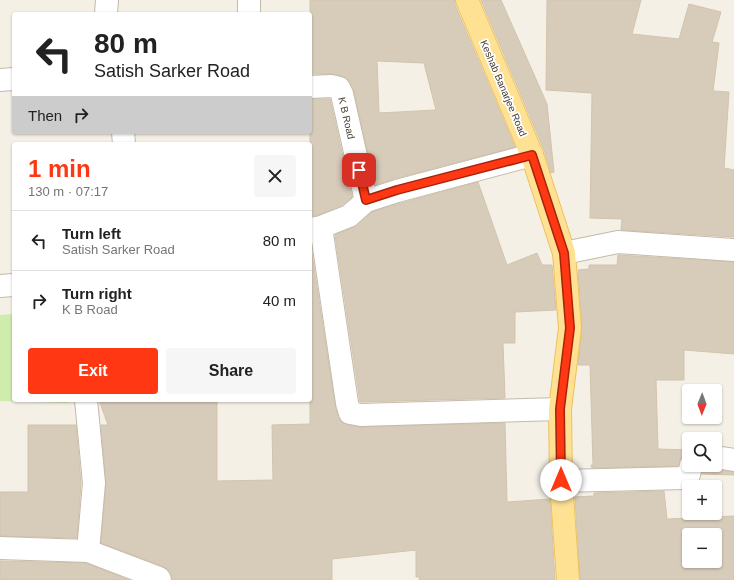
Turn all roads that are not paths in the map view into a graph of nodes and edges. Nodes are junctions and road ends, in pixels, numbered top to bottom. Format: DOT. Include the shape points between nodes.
graph roads {
  1 [pos="107,0"];
  2 [pos="249,0"];
  3 [pos="467,0"];
  4 [pos="106,12"];
  5 [pos="249,12"];
  6 [pos="12,79"];
  7 [pos="0,80"];
  8 [pos="312,88"];
  9 [pos="532,155"];
  10 [pos="366,200"];
  11 [pos="315,228"];
  12 [pos="734,250"];
  13 [pos="564,253"];
  14 [pos="12,285"];
  15 [pos="0,286"];
  16 [pos="86,402"];
  17 [pos="560,409"];
  18 [pos="722,458"];
  19 [pos="734,460"];
  20 [pos="690,472"];
  21 [pos="561,480"];
  22 [pos="0,548"];
  23 [pos="88,551"];
  24 [pos="160,580"];
  25 [pos="568,580"];
  1 -- 4 [label="street"];
  2 -- 5 [label="street"];
  3 -- 9 [label="main road, Keshab Banarjee Road"];
  6 -- 7 [label="street"];
  8 -- 10 [label="street, K B Road" via="331,86 339,88 342,94"];
  9 -- 10 [label="street"];
  9 -- 13 [label="main road, Keshab Banarjee Road"];
  10 -- 11 [label="street" via="349,216"];
  11 -- 17 [label="street" via="350,413 361,415"];
  12 -- 13 [label="street" via="618,242"];
  13 -- 17 [label="main road, Keshab Banarjee Road" via="570,328"];
  14 -- 15 [label="street"];
  16 -- 23 [label="street" via="94,483"];
  17 -- 21 [label="main road, Keshab Banarjee Road"];
  18 -- 19 [label="street"];
  20 -- 21 [label="street" via="685,478"];
  21 -- 25 [label="main road, Keshab Banarjee Road"];
  22 -- 23 [label="street"];
  23 -- 24 [label="street"];
}
